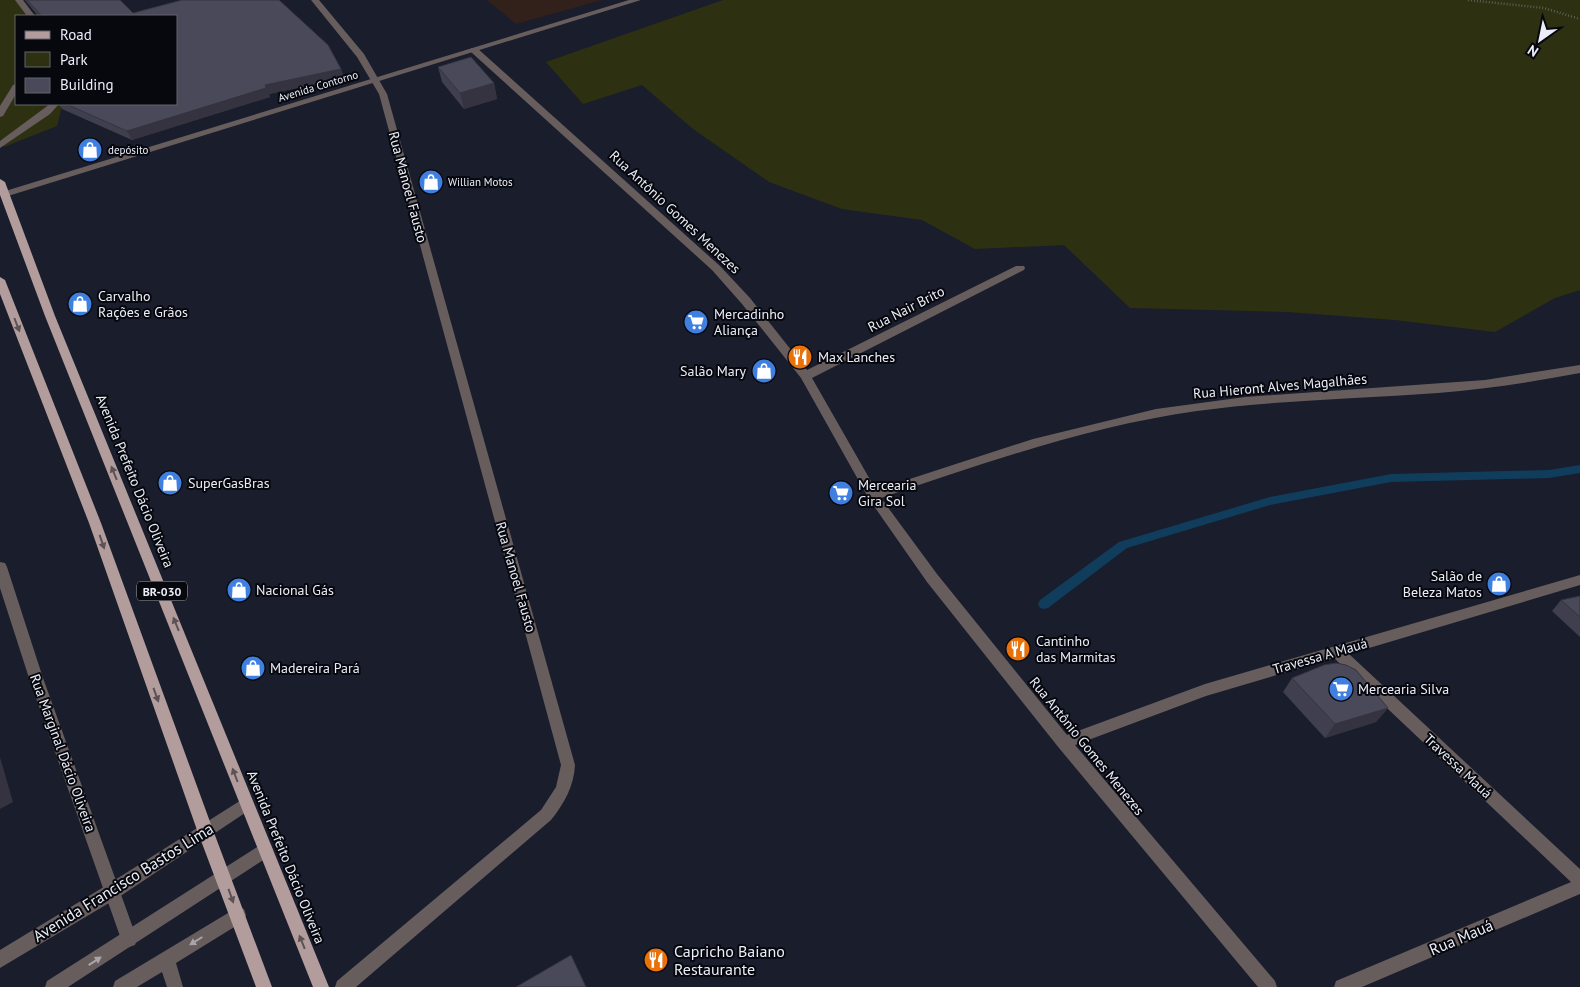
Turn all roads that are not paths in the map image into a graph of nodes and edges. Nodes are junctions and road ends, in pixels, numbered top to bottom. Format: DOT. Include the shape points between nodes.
graph roads {
  1 [pos="19,0"];
  2 [pos="315,0"];
  3 [pos="637,0"];
  4 [pos="30,15"];
  5 [pos="474,50"];
  6 [pos="375,80"];
  7 [pos="15,88"];
  8 [pos="48,108"];
  9 [pos="0,114"];
  10 [pos="0,145"];
  11 [pos="2,188"];
  12 [pos="1020,268"];
  13 [pos="0,280"];
  14 [pos="1580,369"];
  15 [pos="805,376"];
  16 [pos="873,496"];
  17 [pos="0,568"];
  18 [pos="1580,580"];
  19 [pos="1336,651"];
  20 [pos="1064,743"];
  21 [pos="246,804"];
  22 [pos="205,830"];
  23 [pos="265,850"];
  24 [pos="224,878"];
  25 [pos="1580,880"];
  26 [pos="1580,886"];
  27 [pos="113,890"];
  28 [pos="238,915"];
  29 [pos="129,939"];
  30 [pos="166,959"];
  31 [pos="0,960"];
  32 [pos="54,987"];
  33 [pos="121,987"];
  34 [pos="175,987"];
  35 [pos="264,987"];
  36 [pos="320,987"];
  37 [pos="343,987"];
  38 [pos="1269,987"];
  39 [pos="1342,987"];
  1 -- 4 [label="street"];
  2 -- 6 [label="street, Rua Manoel Fausto" via="361,56"];
  3 -- 5 [label="street, Avenida Contorno"];
  5 -- 6 [label="street, Avenida Contorno"];
  5 -- 15 [label="street, Rua Antônio Gomes Menezes" via="716,268"];
  6 -- 11 [label="street, Avenida Contorno"];
  6 -- 37 [label="street, Rua Manoel Fausto" via="383,94 568,766 568,776 561,794 546,815"];
  7 -- 9 [label="street"];
  8 -- 10 [label="street"];
  21 -- 11 [label="main road, Avenida Prefeito Dácio Oliveira / BR-030, one-way" via="50,316"];
  12 -- 15 [label="street, Rua Nair Brito"];
  13 -- 22 [label="main road, BR-030, one-way" via="95,523"];
  14 -- 16 [label="street, Rua Hieront Alves Magalhães" via="1491,384 1195,407 1107,424 993,455"];
  15 -- 16 [label="street, Rua Antônio Gomes Menezes"];
  16 -- 20 [label="street, Rua Antônio Gomes Menezes" via="932,578"];
  17 -- 27 [label="street, Rua Marginal Dácio Oliveira"];
  18 -- 19 [label="street, Travessa A Mauá"];
  19 -- 20 [label="street, Travessa A Mauá" via="1205,690"];
  19 -- 25 [label="street, Travessa Mauá"];
  20 -- 38 [label="street, Rua Antônio Gomes Menezes"];
  21 -- 22 [label="street, Avenida Francisco Bastos Lima"];
  21 -- 23 [label="main road, Avenida Prefeito Dácio Oliveira / BR-030"];
  22 -- 24 [label="main road, BR-030"];
  22 -- 27 [label="street, Avenida Francisco Bastos Lima"];
  23 -- 24 [label="street"];
  36 -- 23 [label="main road, Avenida Prefeito Dácio Oliveira / BR-030, one-way"];
  24 -- 28 [label="main road, BR-030, one-way"];
  24 -- 29 [label="street"];
  26 -- 39 [label="street, Rua Mauá"];
  27 -- 29 [label="street, Rua Marginal Dácio Oliveira"];
  27 -- 31 [label="street, Avenida Francisco Bastos Lima"];
  28 -- 30 [label="street, one-way"];
  28 -- 35 [label="main road, BR-030"];
  32 -- 29 [label="street, one-way"];
  30 -- 33 [label="street"];
  30 -- 34 [label="street"];
}
